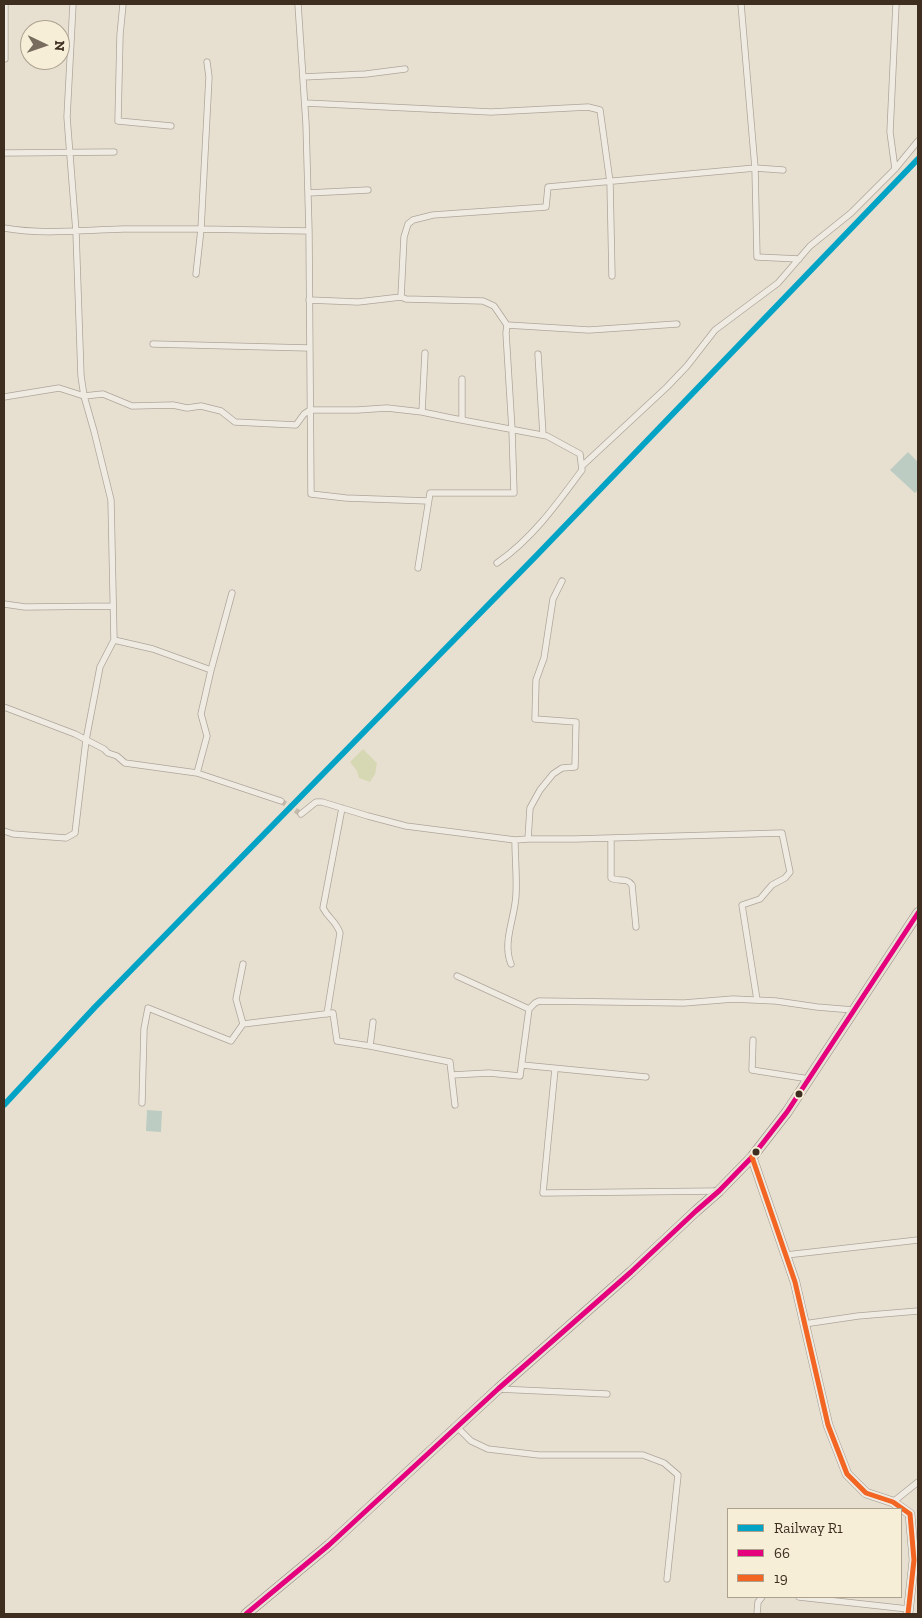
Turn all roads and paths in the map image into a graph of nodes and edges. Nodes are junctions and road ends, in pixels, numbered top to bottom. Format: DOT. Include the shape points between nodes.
graph roads {
  1 [pos="4,4"];
  2 [pos="73,4"];
  3 [pos="123,4"];
  4 [pos="298,4"];
  5 [pos="740,4"];
  6 [pos="896,4"];
  7 [pos="6,58"];
  8 [pos="207,62"];
  9 [pos="405,69"];
  10 [pos="303,77"];
  11 [pos="305,103"];
  12 [pos="171,126"];
  13 [pos="918,141"];
  14 [pos="114,152"];
  15 [pos="4,153"];
  16 [pos="70,153"];
  17 [pos="754,168"];
  18 [pos="895,169"];
  19 [pos="783,170"];
  20 [pos="610,182"];
  21 [pos="368,190"];
  22 [pos="308,193"];
  23 [pos="4,228"];
  24 [pos="200,229"];
  25 [pos="308,231"];
  26 [pos="76,232"];
  27 [pos="799,259"];
  28 [pos="196,274"];
  29 [pos="612,276"];
  30 [pos="401,297"];
  31 [pos="309,300"];
  32 [pos="677,324"];
  33 [pos="507,326"];
  34 [pos="153,344"];
  35 [pos="310,348"];
  36 [pos="425,353"];
  37 [pos="538,354"];
  38 [pos="462,379"];
  39 [pos="4,396"];
  40 [pos="84,396"];
  41 [pos="310,410"];
  42 [pos="422,412"];
  43 [pos="462,420"];
  44 [pos="512,430"];
  45 [pos="543,435"];
  46 [pos="582,466"];
  47 [pos="428,501"];
  48 [pos="497,563"];
  49 [pos="418,568"];
  50 [pos="562,581"];
  51 [pos="232,593"];
  52 [pos="4,604"];
  53 [pos="113,606"];
  54 [pos="114,640"];
  55 [pos="211,670"];
  56 [pos="4,707"];
  57 [pos="86,740"];
  58 [pos="197,773"];
  59 [pos="281,800"];
  60 [pos="342,808"];
  61 [pos="301,814"];
  62 [pos="4,831"];
  63 [pos="611,838"];
  64 [pos="528,839"];
  65 [pos="515,840"];
  66 [pos="918,913"];
  67 [pos="636,927"];
  68 [pos="243,964"];
  69 [pos="511,964"];
  70 [pos="457,976"];
  71 [pos="758,1000"];
  72 [pos="530,1009"];
  73 [pos="853,1010"];
  74 [pos="327,1014"];
  75 [pos="372,1022"];
  76 [pos="243,1024"];
  77 [pos="753,1040"];
  78 [pos="370,1046"];
  79 [pos="522,1065"];
  80 [pos="555,1069"];
  81 [pos="452,1076"];
  82 [pos="646,1077"];
  83 [pos="809,1079"];
  84 [pos="142,1103"];
  85 [pos="455,1105"];
  86 [pos="752,1156"];
  87 [pos="719,1191"];
  88 [pos="918,1240"];
  89 [pos="786,1255"];
  90 [pos="918,1311"];
  91 [pos="804,1324"];
  92 [pos="498,1389"];
  93 [pos="607,1394"];
  94 [pos="456,1427"];
  95 [pos="918,1482"];
  96 [pos="893,1502"];
  97 [pos="914,1516"];
  98 [pos="667,1579"];
  99 [pos="761,1598"];
  100 [pos="806,1598"];
  101 [pos="908,1612"];
  102 [pos="246,1614"];
  103 [pos="757,1614"];
  1 -- 7 [label="street"];
  2 -- 16 [label="street" via="67,117"];
  3 -- 12 [label="street" via="118,121"];
  4 -- 10 [label="street"];
  5 -- 17 [label="street"];
  6 -- 18 [label="street" via="890,132"];
  8 -- 24 [label="street"];
  9 -- 10 [label="street"];
  10 -- 11 [label="street"];
  11 -- 20 [label="street" via="491,112 588,107 600,110"];
  11 -- 22 [label="street"];
  13 -- 18 [label="street"];
  14 -- 16 [label="street"];
  15 -- 16 [label="street"];
  16 -- 26 [label="street"];
  17 -- 19 [label="street"];
  17 -- 20 [label="street"];
  17 -- 27 [label="street" via="757,257"];
  18 -- 27 [label="street"];
  20 -- 29 [label="street"];
  20 -- 30 [label="street" via="548,187 546,207 433,215 413,220 408,224 404,238"];
  21 -- 22 [label="street"];
  22 -- 25 [label="street"];
  23 -- 26 [label="street"];
  24 -- 25 [label="street"];
  24 -- 26 [label="street"];
  24 -- 28 [label="street"];
  25 -- 31 [label="street"];
  26 -- 40 [label="street"];
  27 -- 46 [label="street" via="778,283 714,330 667,387"];
  30 -- 31 [label="street" via="358,302"];
  30 -- 33 [label="street" via="483,301 494,306"];
  31 -- 35 [label="street"];
  32 -- 33 [label="street" via="589,330"];
  33 -- 44 [label="street"];
  34 -- 35 [label="street"];
  35 -- 41 [label="street"];
  36 -- 42 [label="street"];
  37 -- 45 [label="street"];
  38 -- 43 [label="street"];
  39 -- 40 [label="street" via="58,388"];
  40 -- 41 [label="street" via="103,394 132,406 201,406 221,412 235,422 282,425 296,425"];
  40 -- 53 [label="street" via="111,500"];
  41 -- 42 [label="street" via="387,408"];
  41 -- 47 [label="street" via="311,494"];
  42 -- 43 [label="street"];
  43 -- 44 [label="street"];
  44 -- 45 [label="street"];
  44 -- 47 [label="street" via="514,492 430,493"];
  45 -- 46 [label="street" via="580,454"];
  46 -- 48 [label="street" via="533,533"];
  47 -- 49 [label="street"];
  50 -- 64 [label="street" via="553,599 544,658 536,680 535,719 576,722 575,767 562,768 540,790 530,808"];
  51 -- 55 [label="street"];
  52 -- 53 [label="street" via="25,607"];
  53 -- 54 [label="street"];
  54 -- 55 [label="street" via="153,649"];
  54 -- 57 [label="street" via="100,667"];
  55 -- 58 [label="street" via="201,714 207,736"];
  56 -- 57 [label="street"];
  57 -- 58 [label="street" via="126,763"];
  57 -- 62 [label="street" via="75,833 66,838"];
  58 -- 59 [label="street"];
  60 -- 61 [label="street" via="316,802"];
  60 -- 65 [label="street" via="406,826"];
  60 -- 74 [label="street" via="323,908 336,922 340,933"];
  63 -- 64 [label="street"];
  63 -- 67 [label="street" via="611,878 626,880 632,885"];
  63 -- 71 [label="street" via="782,832 790,872 760,899 742,905"];
  64 -- 65 [label="street"];
  65 -- 69 [label="street" via="516,894 507,955"];
  66 -- 73 [label="main road"];
  68 -- 76 [label="street" via="236,999"];
  70 -- 72 [label="street"];
  71 -- 72 [label="street" via="684,1003 539,1001"];
  71 -- 73 [label="street"];
  72 -- 79 [label="street"];
  73 -- 83 [label="main road"];
  74 -- 76 [label="street"];
  74 -- 78 [label="street" via="333,1013 337,1041"];
  75 -- 78 [label="street"];
  76 -- 84 [label="street" via="232,1041 148,1008 144,1029"];
  77 -- 83 [label="street" via="752,1070"];
  78 -- 81 [label="street" via="450,1062"];
  79 -- 80 [label="street"];
  79 -- 81 [label="street" via="520,1076 489,1073"];
  80 -- 82 [label="street"];
  80 -- 87 [label="street" via="543,1193"];
  81 -- 85 [label="street"];
  83 -- 86 [label="main road"];
  86 -- 87 [label="main road"];
  86 -- 89 [label="main road"];
  87 -- 92 [label="main road"];
  88 -- 89 [label="street"];
  89 -- 91 [label="main road"];
  90 -- 91 [label="street"];
  91 -- 96 [label="main road" via="828,1425 847,1474 866,1493"];
  92 -- 93 [label="street"];
  92 -- 94 [label="main road"];
  94 -- 98 [label="street" via="471,1441 488,1449 539,1455 642,1455 664,1463 678,1475"];
  94 -- 102 [label="main road" via="329,1545"];
  95 -- 96 [label="street"];
  96 -- 97 [label="main road"];
  97 -- 101 [label="main road" via="914,1560"];
  99 -- 103 [label="street"];
  100 -- 101 [label="street"];
}
